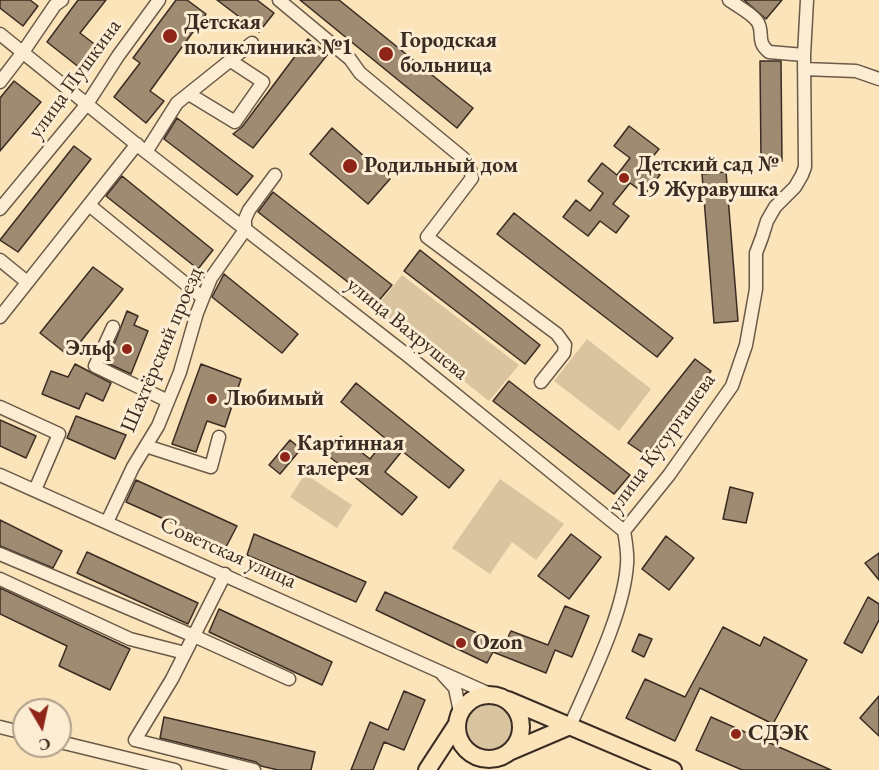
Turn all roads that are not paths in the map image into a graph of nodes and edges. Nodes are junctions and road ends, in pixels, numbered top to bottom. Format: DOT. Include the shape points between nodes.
graph roads {
  1 [pos="62,0"];
  2 [pos="159,0"];
  3 [pos="279,0"];
  4 [pos="729,0"];
  5 [pos="807,0"];
  6 [pos="0,34"];
  7 [pos="252,43"];
  8 [pos="23,52"];
  9 [pos="804,55"];
  10 [pos="231,62"];
  11 [pos="804,69"];
  12 [pos="879,79"];
  13 [pos="0,82"];
  14 [pos="189,94"];
  15 [pos="87,104"];
  16 [pos="141,148"];
  17 [pos="275,175"];
  18 [pos="89,205"];
  19 [pos="0,209"];
  20 [pos="245,230"];
  21 [pos="0,260"];
  22 [pos="27,282"];
  23 [pos="203,298"];
  24 [pos="0,317"];
  25 [pos="113,327"];
  26 [pos="541,382"];
  27 [pos="168,401"];
  28 [pos="0,407"];
  29 [pos="219,437"];
  30 [pos="146,446"];
  31 [pos="0,475"];
  32 [pos="35,490"];
  33 [pos="107,522"];
  34 [pos="624,531"];
  35 [pos="0,554"];
  36 [pos="225,574"];
  37 [pos="0,579"];
  38 [pos="194,636"];
  39 [pos="185,653"];
  40 [pos="438,670"];
  41 [pos="289,679"];
  42 [pos="498,697"];
  43 [pos="458,718"];
  44 [pos="570,726"];
  45 [pos="72,745"];
  46 [pos="504,755"];
  47 [pos="175,770"];
  48 [pos="254,770"];
  49 [pos="427,770"];
  50 [pos="474,770"];
  51 [pos="673,770"];
  1 -- 8 [label="street"];
  2 -- 15 [label="street, улица Пушкина"];
  3 -- 26 [label="street" via="467,163 471,178 427,237 557,334 565,345 564,353"];
  4 -- 9 [label="street" via="757,21 760,41 769,52"];
  5 -- 9 [label="street, улица Кусургашева"];
  6 -- 8 [label="street, улица Вахрушева"];
  7 -- 10 [label="street"];
  8 -- 13 [label="street"];
  8 -- 15 [label="street, улица Вахрушева"];
  9 -- 11 [label="street, улица Кусургашева"];
  10 -- 14 [label="street"];
  10 -- 14 [label="street" via="263,82 235,122"];
  11 -- 12 [label="street" via="856,71"];
  11 -- 34 [label="street, улица Кусургашева" via="805,167 795,187 767,221 756,253 753,309 732,386"];
  14 -- 16 [label="street"];
  15 -- 16 [label="street, улица Вахрушева"];
  15 -- 19 [label="street, улица Пушкина"];
  16 -- 18 [label="street"];
  16 -- 20 [label="street, улица Вахрушева"];
  17 -- 20 [label="street, Шахтёрский проезд" via="249,210"];
  18 -- 22 [label="street"];
  18 -- 23 [label="street"];
  20 -- 23 [label="street, Шахтёрский проезд" via="211,279"];
  20 -- 34 [label="street, улица Вахрушева"];
  21 -- 22 [label="street"];
  22 -- 24 [label="street"];
  23 -- 27 [label="street, Шахтёрский проезд"];
  25 -- 27 [label="street" via="95,366"];
  27 -- 30 [label="street, Шахтёрский проезд"];
  28 -- 32 [label="street" via="59,434"];
  29 -- 30 [label="street" via="211,467"];
  30 -- 33 [label="street, Шахтёрский проезд"];
  31 -- 32 [label="street, Советская улица"];
  32 -- 33 [label="street, Советская улица"];
  33 -- 36 [label="street, Советская улица"];
  34 -- 44 [label="street" via="628,563 624,587"];
  35 -- 38 [label="street"];
  36 -- 38 [label="street"];
  36 -- 40 [label="street, Советская улица"];
  37 -- 39 [label="street" via="130,639"];
  38 -- 39 [label="street"];
  38 -- 41 [label="street"];
  39 -- 48 [label="street" via="135,741"];
  40 -- 42 [label="street, Советская улица"];
  40 -- 43 [label="street" via="455,688"];
  42 -- 43 [label="main road" via="468,702"];
  42 -- 44 [label="main road"];
  42 -- 46 [label="main road" via="513,706 521,730 517,742"];
  43 -- 46 [label="main road" via="458,736 464,748 486,759"];
  43 -- 49 [label="main road"];
  44 -- 46 [label="main road"];
  44 -- 51 [label="main road"];
  45 -- 47 [label="street"];
  46 -- 50 [label="main road"];
}
